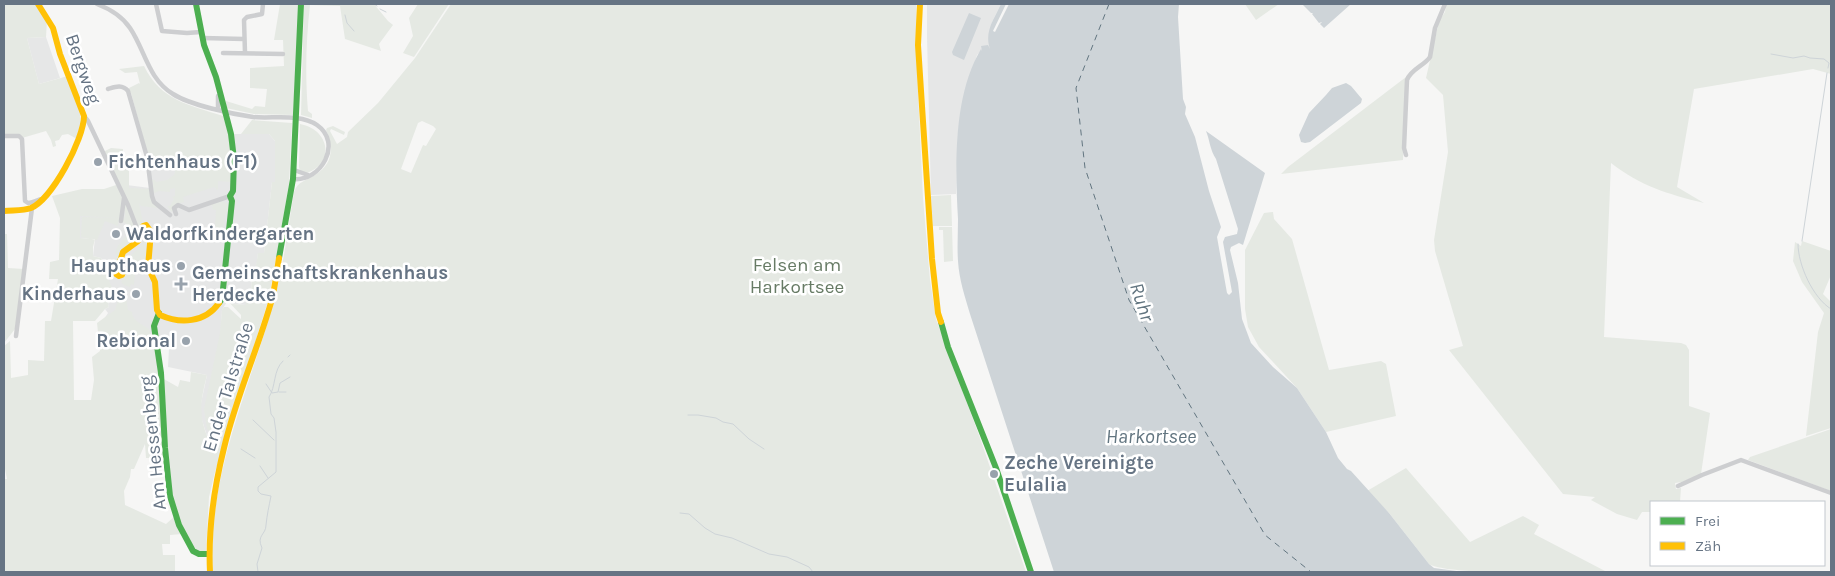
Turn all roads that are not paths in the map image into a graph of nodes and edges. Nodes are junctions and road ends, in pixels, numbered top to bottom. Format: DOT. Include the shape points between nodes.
graph roads {
  1 [pos="38,4"];
  2 [pos="97,4"];
  3 [pos="156,4"];
  4 [pos="196,4"];
  5 [pos="263,4"];
  6 [pos="301,4"];
  7 [pos="920,4"];
  8 [pos="1445,4"];
  9 [pos="202,35"];
  10 [pos="244,38"];
  11 [pos="223,53"];
  12 [pos="245,53"];
  13 [pos="283,54"];
  14 [pos="108,90"];
  15 [pos="221,110"];
  16 [pos="84,116"];
  17 [pos="4,136"];
  18 [pos="1406,155"];
  19 [pos="294,170"];
  20 [pos="308,175"];
  21 [pos="293,179"];
  22 [pos="230,196"];
  23 [pos="124,198"];
  24 [pos="45,199"];
  25 [pos="32,208"];
  26 [pos="167,209"];
  27 [pos="187,210"];
  28 [pos="4,211"];
  29 [pos="176,214"];
  30 [pos="170,215"];
  31 [pos="120,221"];
  32 [pos="140,237"];
  33 [pos="120,266"];
  34 [pos="159,313"];
  35 [pos="16,336"];
  36 [pos="1678,486"];
  37 [pos="1831,493"];
  38 [pos="209,554"];
  39 [pos="210,572"];
  40 [pos="1030,572"];
  1 -- 16 [label="main road, Bergweg" via="53,28"];
  2 -- 15 [label="street" via="121,17 130,28 151,72 161,85 190,103"];
  3 -- 9 [label="street" via="162,31"];
  4 -- 9 [label="main road"];
  5 -- 10 [label="street" via="262,14 244,20"];
  6 -- 19 [label="main road, Ender Talstraße"];
  7 -- 40 [label="main road" via="918,54 938,313 948,347 996,468"];
  8 -- 18 [label="street" via="1435,28 1430,56 1408,77"];
  9 -- 10 [label="street"];
  9 -- 15 [label="main road"];
  10 -- 12 [label="street"];
  11 -- 12 [label="street"];
  12 -- 13 [label="street"];
  14 -- 30 [label="street" via="120,86 128,91 147,157 154,202"];
  15 -- 20 [label="street" via="254,117 306,120 318,125 324,132 328,153 320,169"];
  15 -- 22 [label="main road" via="232,134 233,191"];
  16 -- 23 [label="street"];
  16 -- 24 [label="main road, Bergweg" via="80,139"];
  17 -- 24 [label="street" via="22,139 26,201 34,203"];
  19 -- 20 [label="street"];
  19 -- 21 [label="main road, Ender Talstraße"];
  20 -- 21 [label="street"];
  21 -- 38 [label="main road, Ender Talstraße" via="272,298 224,446 213,506"];
  22 -- 27 [label="street"];
  22 -- 34 [label="main road" via="220,304 194,321 167,318"];
  23 -- 31 [label="street"];
  23 -- 32 [label="street"];
  24 -- 25 [label="main road, Bergweg"];
  25 -- 28 [label="main road, Bergweg"];
  25 -- 35 [label="street"];
  26 -- 30 [label="street"];
  27 -- 29 [label="street"];
  27 -- 29 [label="street" via="178,205 174,208"];
  29 -- 30 [label="street"];
  32 -- 33 [label="main road, Am Hessenberg" via="123,252"];
  32 -- 34 [label="main road, Am Hessenberg" via="146,225 150,232 148,266 155,282"];
  34 -- 38 [label="main road, Am Hessenberg" via="154,326 161,373 170,496 179,525 193,551"];
  36 -- 37 [label="street" via="1741,460"];
  38 -- 39 [label="main road, Ender Talstraße"];
}
